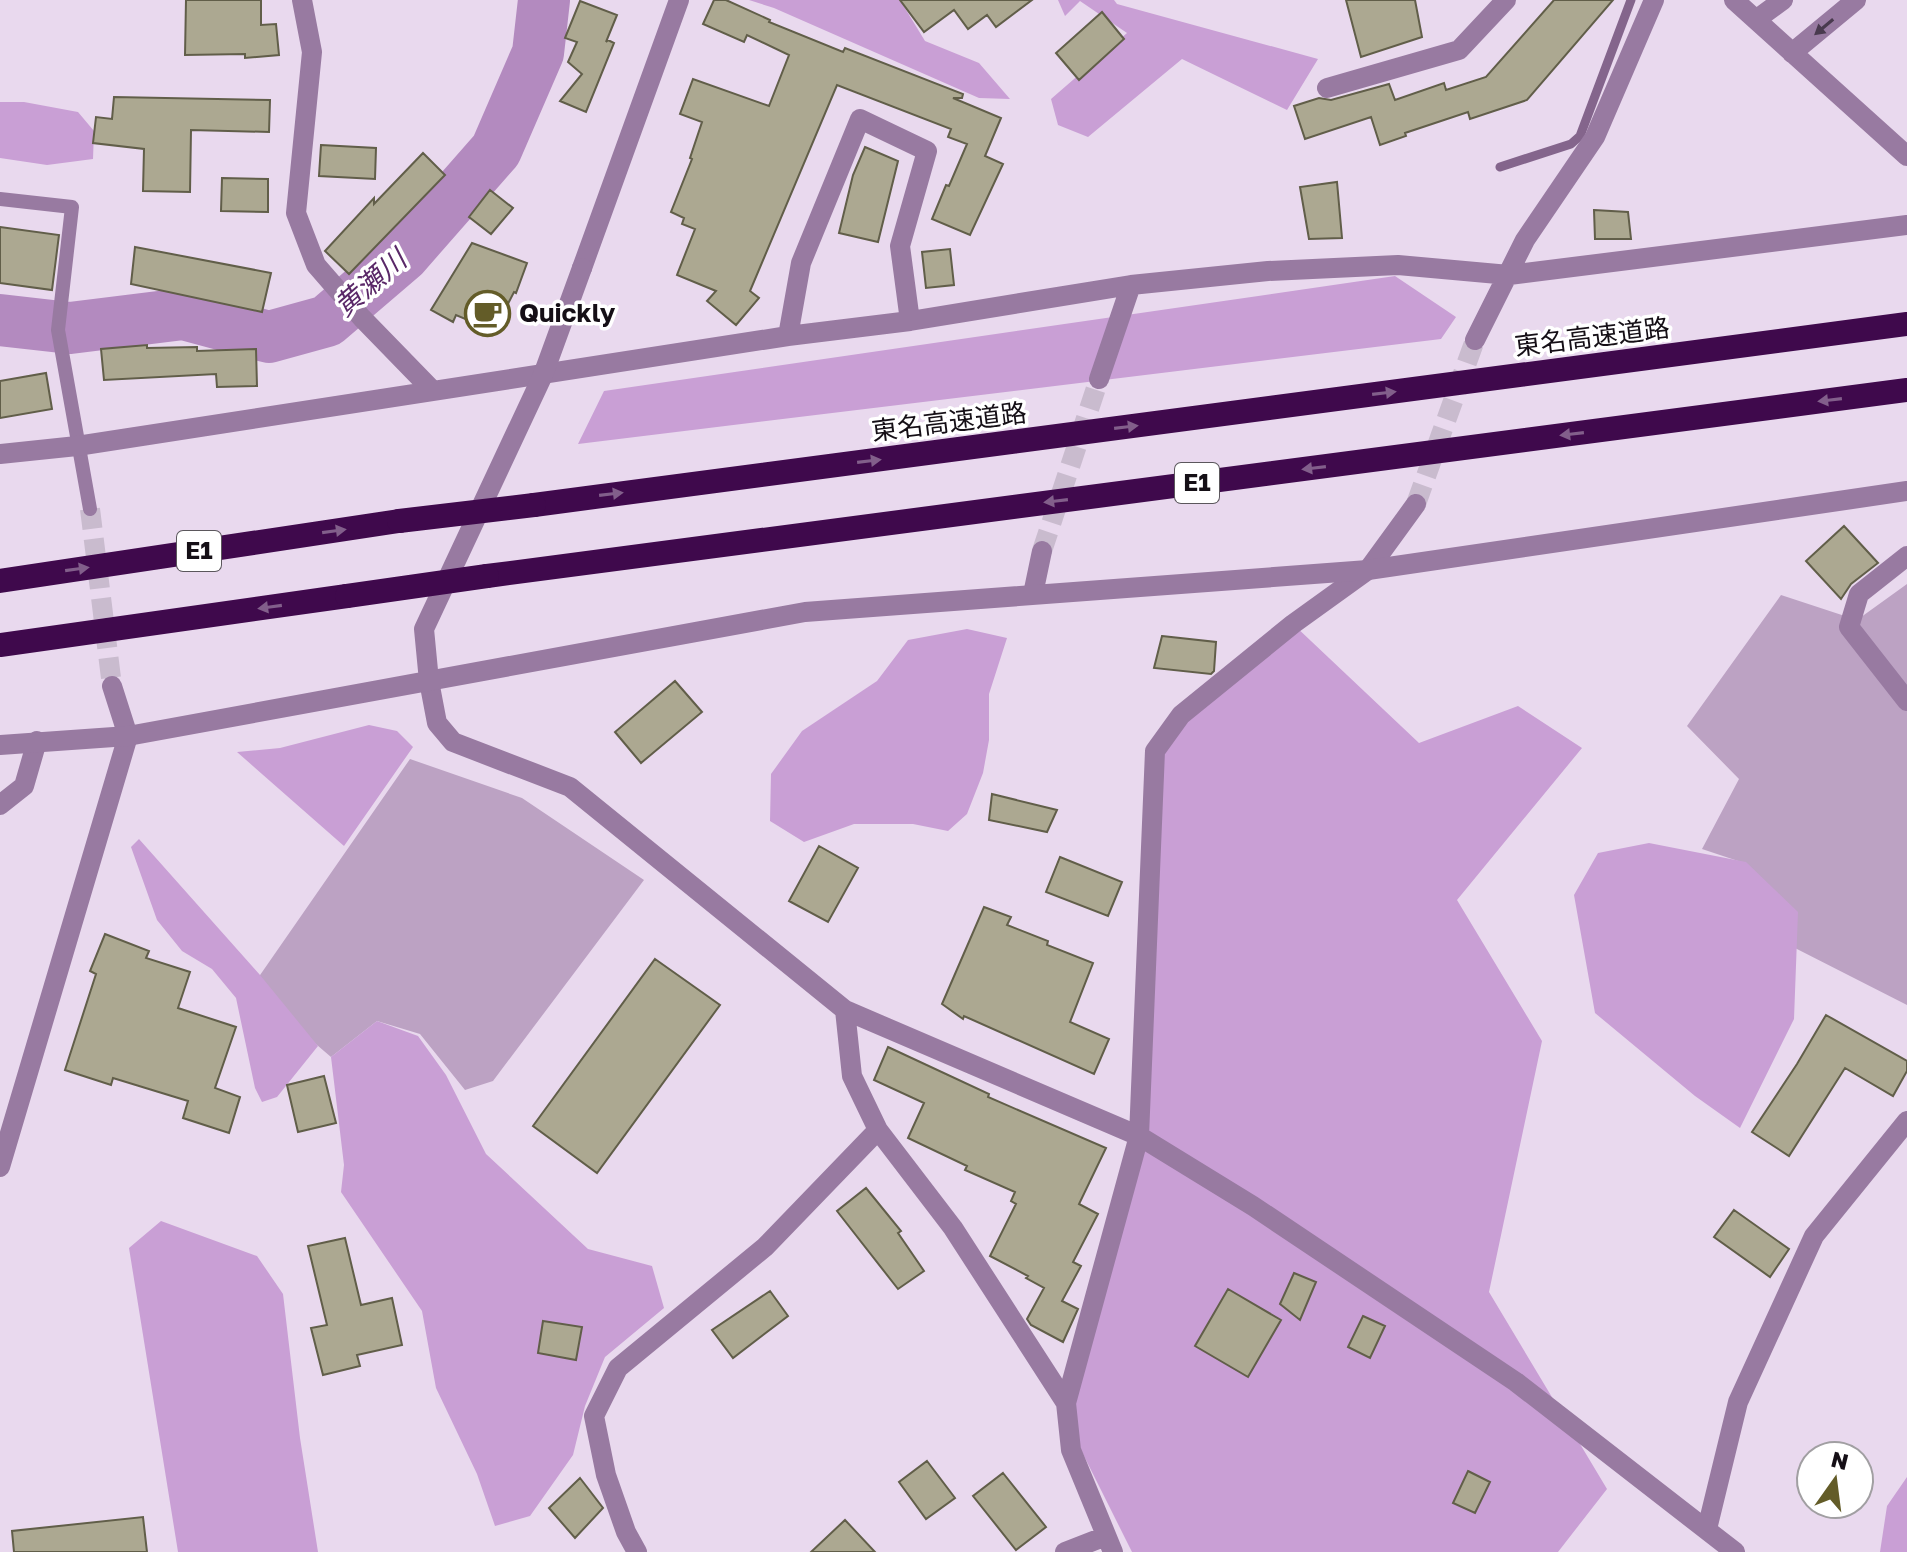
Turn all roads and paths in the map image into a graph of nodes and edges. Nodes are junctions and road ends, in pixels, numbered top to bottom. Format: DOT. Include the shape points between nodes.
graph roads {
  1 [pos="302,0"];
  2 [pos="679,0"];
  3 [pos="1506,0"];
  4 [pos="1654,0"];
  5 [pos="1734,0"];
  6 [pos="1783,0"];
  7 [pos="1856,0"];
  8 [pos="1757,19"];
  9 [pos="1792,53"];
  10 [pos="1327,88"];
  11 [pos="1907,156"];
  12 [pos="0,199"];
  13 [pos="1907,225"];
  14 [pos="1509,275"];
  15 [pos="1131,285"];
  16 [pos="910,321"];
  17 [pos="1907,324"];
  18 [pos="788,336"];
  19 [pos="1475,340"];
  20 [pos="543,375"];
  21 [pos="1099,379"];
  22 [pos="1907,390"];
  23 [pos="433,391"];
  24 [pos="77,446"];
  25 [pos="0,454"];
  26 [pos="1907,491"];
  27 [pos="1416,504"];
  28 [pos="90,509"];
  29 [pos="1042,551"];
  30 [pos="1907,556"];
  31 [pos="1368,570"];
  32 [pos="0,581"];
  33 [pos="1033,594"];
  34 [pos="0,645"];
  35 [pos="429,681"];
  36 [pos="112,686"];
  37 [pos="1907,701"];
  38 [pos="128,736"];
  39 [pos="37,741"];
  40 [pos="0,745"];
  41 [pos="0,805"];
  42 [pos="845,1010"];
  43 [pos="1907,1121"];
  44 [pos="878,1130"];
  45 [pos="1139,1136"];
  46 [pos="0,1167"];
  47 [pos="1066,1403"];
  48 [pos="1707,1529"];
  49 [pos="1110,1544"];
  50 [pos="637,1552"];
  51 [pos="1065,1552"];
  52 [pos="1735,1552"];
  1 -- 23 [label="street" via="312,52 296,213 316,265"];
  2 -- 20 [label="street"];
  3 -- 10 [label="street" via="1459,50"];
  4 -- 14 [label="street" via="1595,137 1525,240"];
  5 -- 8 [label="street"];
  6 -- 8 [label="street"];
  7 -- 9 [label="street, one-way"];
  8 -- 9 [label="street"];
  9 -- 11 [label="street"];
  12 -- 24 [label="lane" via="72,207 58,330"];
  13 -- 14 [label="street"];
  14 -- 15 [label="street" via="1398,265"];
  14 -- 19 [label="street"];
  15 -- 16 [label="street"];
  15 -- 21 [label="street"];
  16 -- 18 [label="street"];
  16 -- 18 [label="street" via="900,246 927,151 860,119 801,263"];
  32 -- 17 [label="highway, 東名高速道路 / E1, one-way, bridge" via="399,521"];
  18 -- 20 [label="street"];
  20 -- 23 [label="street"];
  20 -- 35 [label="street" via="424,629"];
  22 -- 34 [label="highway, E1, one-way, bridge"];
  23 -- 24 [label="street"];
  24 -- 25 [label="street"];
  24 -- 28 [label="lane"];
  26 -- 31 [label="street"];
  27 -- 31 [label="street"];
  29 -- 33 [label="street"];
  30 -- 37 [label="street" via="1859,594 1849,627"];
  31 -- 33 [label="street"];
  31 -- 45 [label="street" via="1181,715 1155,751"];
  33 -- 35 [label="street" via="805,612"];
  35 -- 38 [label="street"];
  35 -- 42 [label="street" via="437,723 453,742 570,787"];
  36 -- 38 [label="street"];
  38 -- 39 [label="street"];
  38 -- 46 [label="street"];
  39 -- 40 [label="street"];
  39 -- 41 [label="street" via="24,786"];
  42 -- 44 [label="street" via="852,1076"];
  42 -- 45 [label="street"];
  43 -- 48 [label="street" via="1814,1236 1738,1402"];
  44 -- 47 [label="street" via="953,1228"];
  44 -- 50 [label="street" via="765,1247 618,1368 594,1416 606,1475"];
  45 -- 47 [label="street"];
  45 -- 48 [label="street" via="1470,1350"];
  47 -- 49 [label="street" via="1071,1450"];
  48 -- 52 [label="street"];
  49 -- 51 [label="street"];
}
